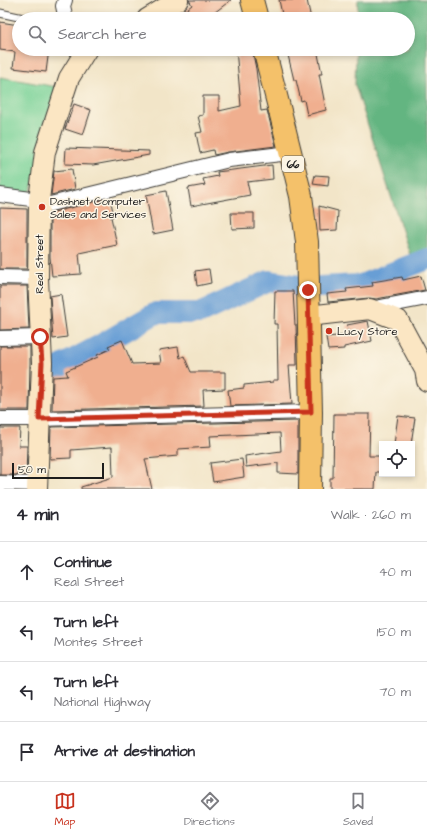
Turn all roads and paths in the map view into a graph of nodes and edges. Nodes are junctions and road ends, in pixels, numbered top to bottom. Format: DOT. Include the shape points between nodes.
graph roads {
  1 [pos="65,0"];
  2 [pos="178,0"];
  3 [pos="252,0"];
  4 [pos="64,12"];
  5 [pos="158,12"];
  6 [pos="255,12"];
  7 [pos="0,13"];
  8 [pos="12,16"];
  9 [pos="83,56"];
  10 [pos="266,56"];
  11 [pos="290,153"];
  12 [pos="0,195"];
  13 [pos="39,203"];
  14 [pos="0,277"];
  15 [pos="38,278"];
  16 [pos="427,298"];
  17 [pos="370,308"];
  18 [pos="308,316"];
  19 [pos="40,337"];
  20 [pos="0,338"];
  21 [pos="427,381"];
  22 [pos="311,412"];
  23 [pos="0,419"];
  24 [pos="39,419"];
  25 [pos="0,483"];
  26 [pos="37,486"];
  27 [pos="310,489"];
  1 -- 4 [label="street"];
  2 -- 5 [label="street"];
  3 -- 6 [label="main road"];
  7 -- 8 [label="lane"];
  9 -- 13 [label="street, Real Street" via="69,78 45,152"];
  10 -- 11 [label="main road, 66"];
  11 -- 13 [label="street" via="229,160"];
  11 -- 18 [label="main road, 66" via="302,204 307,242"];
  12 -- 13 [label="street"];
  13 -- 15 [label="street, Real Street"];
  14 -- 15 [label="street"];
  15 -- 19 [label="street, Real Street"];
  16 -- 17 [label="street"];
  17 -- 18 [label="street"];
  17 -- 21 [label="street" via="398,320 425,370"];
  18 -- 22 [label="main road, 66"];
  19 -- 20 [label="street"];
  19 -- 24 [label="street, Real Street" via="42,363"];
  22 -- 24 [label="street"];
  22 -- 27 [label="main road, 66"];
  23 -- 24 [label="street"];
  24 -- 26 [label="street, Real Street"];
  25 -- 26 [label="street"];
}
